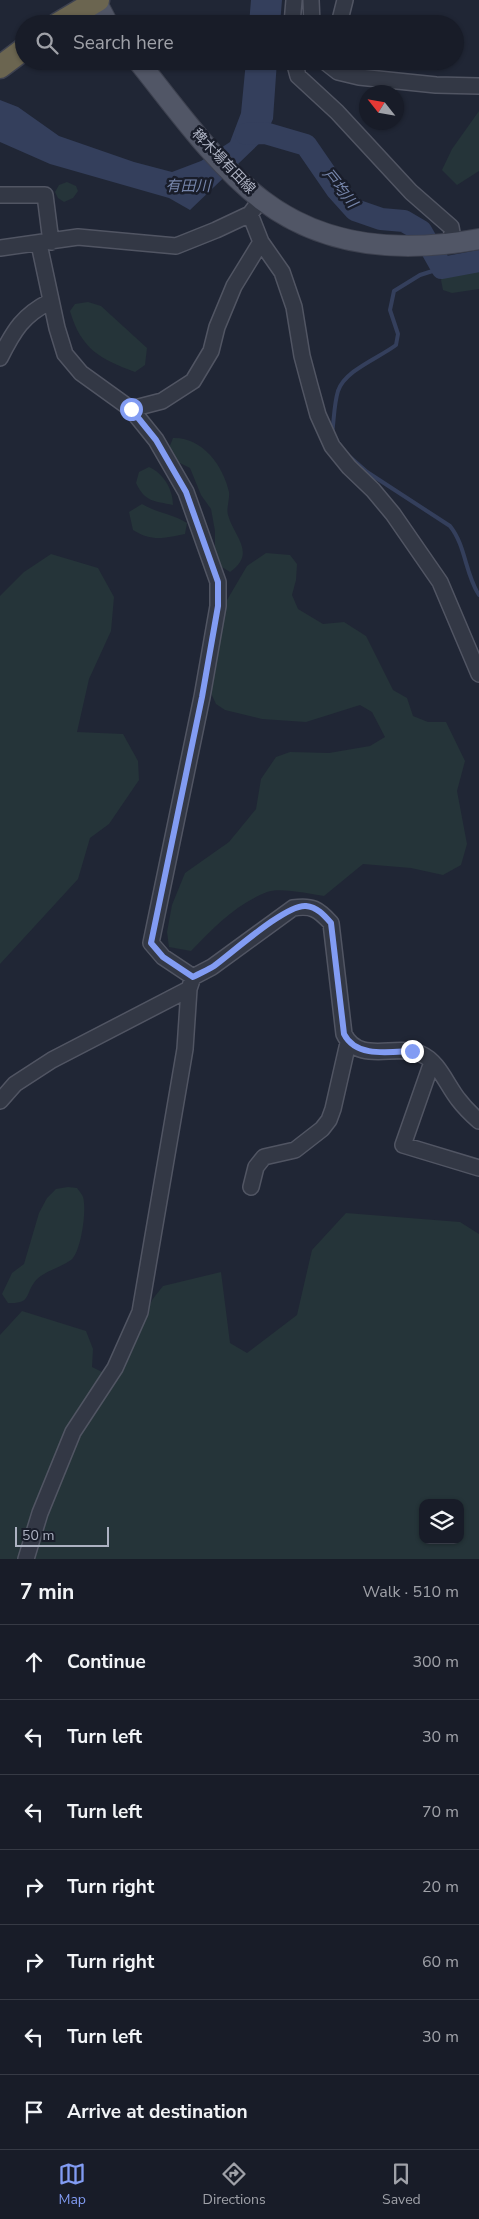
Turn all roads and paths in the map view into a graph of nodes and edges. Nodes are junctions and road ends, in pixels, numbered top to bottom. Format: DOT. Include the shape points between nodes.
graph roads {
  1 [pos="96,0"];
  2 [pos="294,0"];
  3 [pos="311,0"];
  4 [pos="345,0"];
  5 [pos="72,15"];
  6 [pos="104,15"];
  7 [pos="293,15"];
  8 [pos="312,15"];
  9 [pos="341,15"];
  10 [pos="15,56"];
  11 [pos="0,67"];
  12 [pos="145,70"];
  13 [pos="296,70"];
  14 [pos="346,70"];
  15 [pos="479,86"];
  16 [pos="0,195"];
  17 [pos="256,206"];
  18 [pos="479,239"];
  19 [pos="261,242"];
  20 [pos="39,243"];
  21 [pos="449,244"];
  22 [pos="0,248"];
  23 [pos="0,256"];
  24 [pos="52,301"];
  25 [pos="0,358"];
  26 [pos="131,409"];
  27 [pos="479,674"];
  28 [pos="191,983"];
  29 [pos="348,1043"];
  30 [pos="432,1062"];
  31 [pos="0,1101"];
  32 [pos="479,1121"];
  33 [pos="479,1168"];
  34 [pos="251,1187"];
  35 [pos="26,1559"];
  1 -- 5 [label="highway"];
  1 -- 6 [label="main road"];
  2 -- 7 [label="street"];
  3 -- 8 [label="street"];
  4 -- 9 [label="street"];
  10 -- 11 [label="highway"];
  12 -- 17 [label="main road, 稗木場有田線"];
  13 -- 21 [label="street" via="298,76 337,112 411,192 451,228"];
  14 -- 15 [label="street" via="359,77 386,81"];
  16 -- 20 [label="street" via="45,195"];
  17 -- 19 [label="street"];
  17 -- 20 [label="street" via="216,230 176,246 78,237"];
  17 -- 21 [label="main road, 稗木場有田線" via="346,240 393,247"];
  18 -- 21 [label="main road, 稗木場有田線"];
  19 -- 26 [label="street" via="234,286 211,351 193,381 162,401"];
  19 -- 27 [label="street" via="282,272 294,307 312,396 332,446 394,514 440,582"];
  20 -- 22 [label="street"];
  20 -- 23 [label="street" via="14,257"];
  20 -- 24 [label="street"];
  24 -- 25 [label="street" via="31,311 22,320"];
  24 -- 26 [label="street" via="65,354 81,373"];
  26 -- 28 [label="street" via="156,440 186,492 218,582 218,606 202,697 151,943"];
  28 -- 29 [label="street" via="293,908 306,906 321,912 331,923 344,1034"];
  28 -- 31 [label="street" via="52,1060 15,1084"];
  28 -- 35 [label="street" via="185,1049 140,1312 115,1368 73,1432 40,1513"];
  29 -- 30 [label="street" via="367,1052 412,1051"];
  29 -- 34 [label="street" via="329,1120 295,1150 264,1157 256,1167"];
  30 -- 32 [label="street" via="458,1099"];
  30 -- 33 [label="street" via="403,1145"];
}
